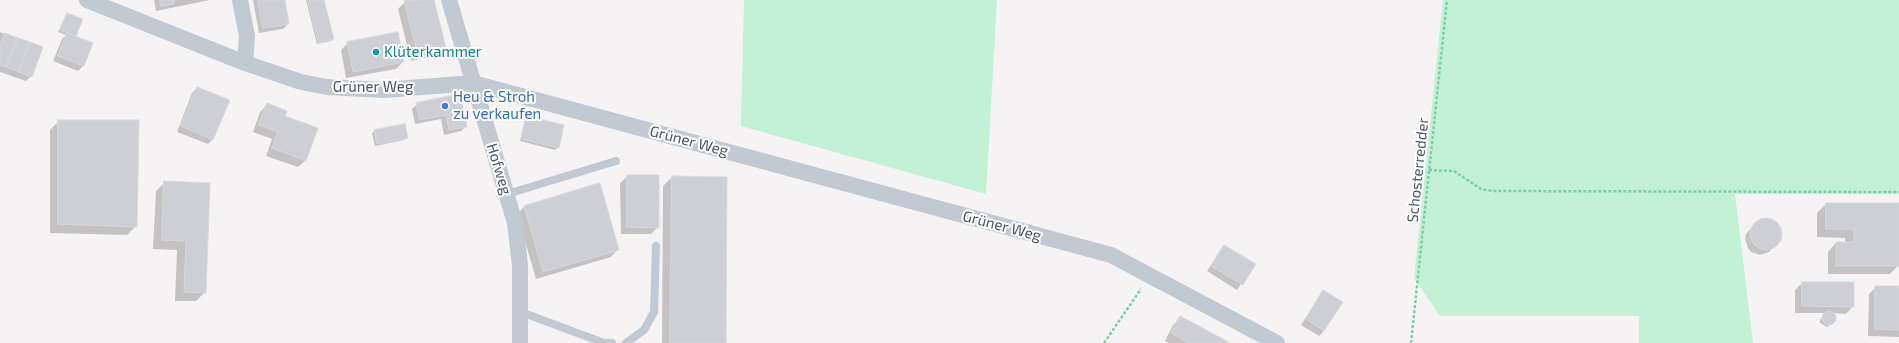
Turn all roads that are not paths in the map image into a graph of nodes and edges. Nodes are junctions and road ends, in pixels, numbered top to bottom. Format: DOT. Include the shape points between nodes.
graph roads {
  1 [pos="87,0"];
  2 [pos="240,0"];
  3 [pos="449,0"];
  4 [pos="245,63"];
  5 [pos="473,83"];
  6 [pos="616,162"];
  7 [pos="507,194"];
  8 [pos="656,246"];
  9 [pos="521,312"];
  10 [pos="520,343"];
  11 [pos="612,343"];
  12 [pos="626,343"];
  13 [pos="1277,343"];
  1 -- 4 [label="street, Grüner Weg"];
  2 -- 4 [label="street" via="247,36"];
  3 -- 5 [label="street, Hofweg" via="465,48"];
  4 -- 5 [label="street, Grüner Weg" via="301,82 349,89 384,90"];
  5 -- 7 [label="street, Hofweg"];
  5 -- 13 [label="street, Grüner Weg" via="1111,255"];
  6 -- 7 [label="lane"];
  7 -- 9 [label="street, Hofweg" via="515,223 520,265"];
  8 -- 12 [label="lane" via="654,312 644,330"];
  9 -- 10 [label="street, Hofweg"];
  9 -- 11 [label="lane" via="604,343"];
}
